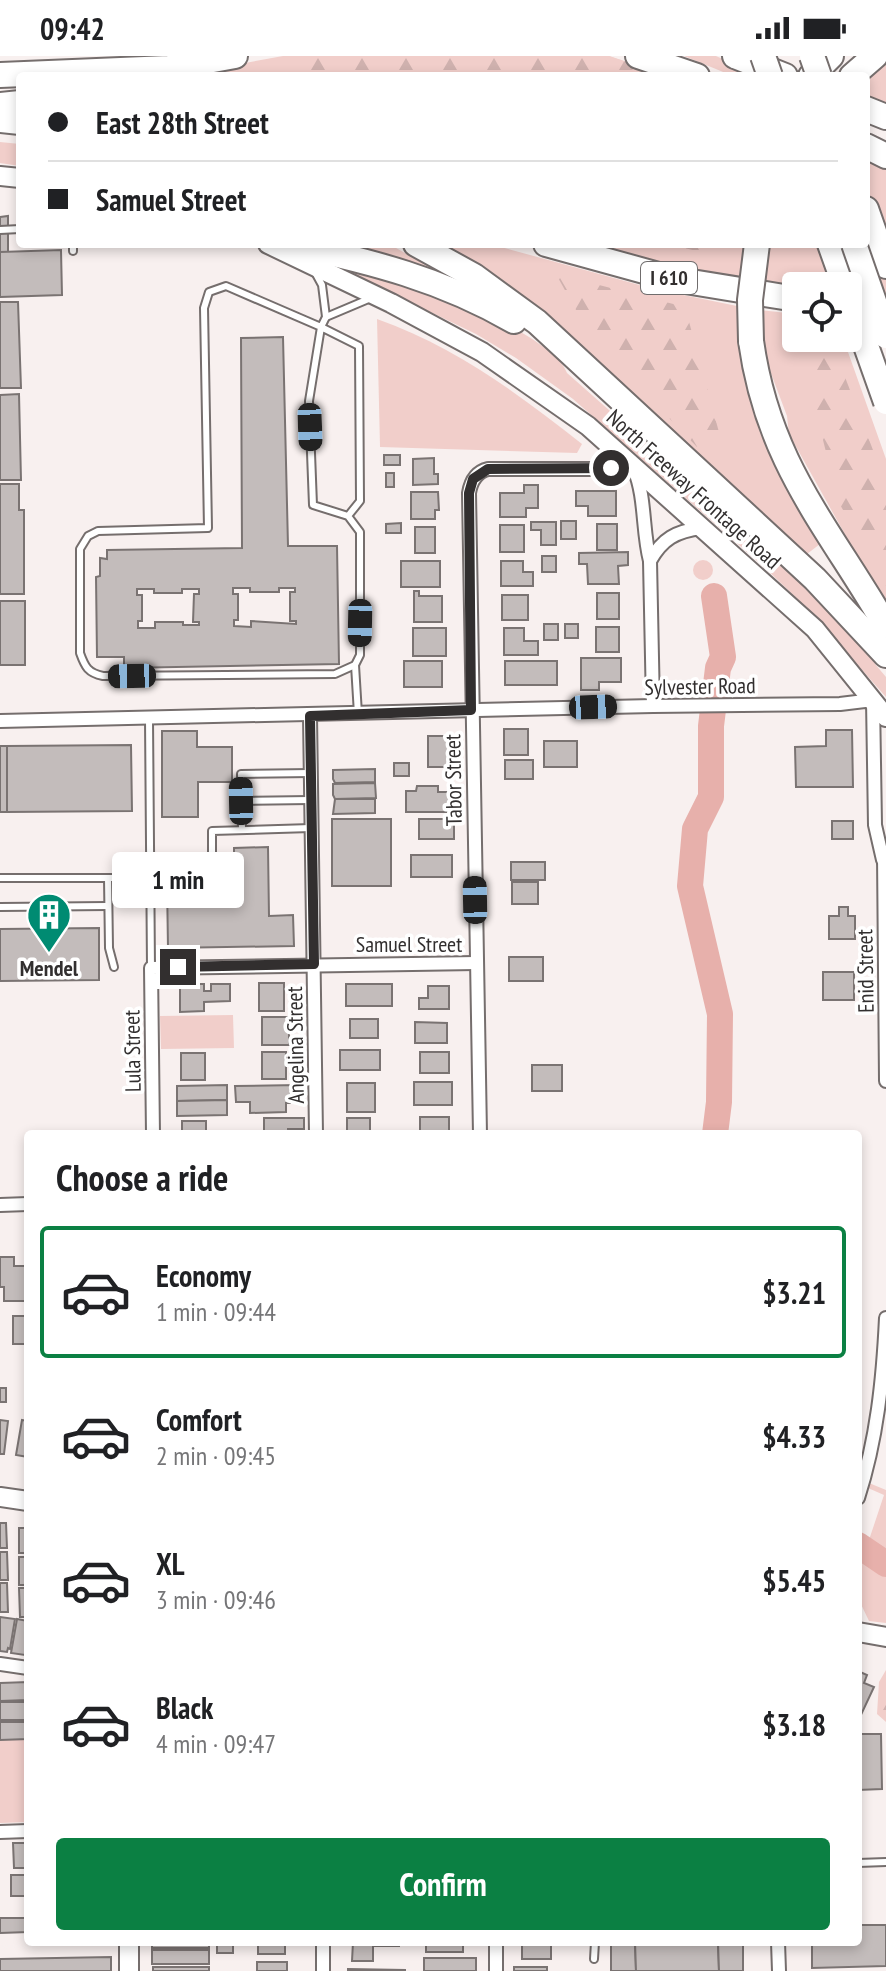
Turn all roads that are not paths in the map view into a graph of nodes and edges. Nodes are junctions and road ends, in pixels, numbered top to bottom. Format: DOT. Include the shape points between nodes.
graph roads {
  1 [pos="235,56"];
  2 [pos="638,56"];
  3 [pos="735,56"];
  4 [pos="831,56"];
  5 [pos="875,56"];
  6 [pos="72,72"];
  7 [pos="685,72"];
  8 [pos="775,72"];
  9 [pos="815,72"];
  10 [pos="857,72"];
  11 [pos="870,220"];
  12 [pos="277,248"];
  13 [pos="309,248"];
  14 [pos="423,248"];
  15 [pos="561,248"];
  16 [pos="756,248"];
  17 [pos="831,248"];
  18 [pos="855,248"];
  19 [pos="311,264"];
  20 [pos="886,266"];
  21 [pos="840,272"];
  22 [pos="377,296"];
  23 [pos="782,297"];
  24 [pos="862,305"];
  25 [pos="886,306"];
  26 [pos="326,317"];
  27 [pos="321,327"];
  28 [pos="862,334"];
  29 [pos="886,336"];
  30 [pos="597,378"];
  31 [pos="886,402"];
  32 [pos="634,469"];
  33 [pos="348,516"];
  34 [pos="702,528"];
  35 [pos="650,561"];
  36 [pos="886,626"];
  37 [pos="886,655"];
  38 [pos="355,665"];
  39 [pos="873,700"];
  40 [pos="653,706"];
  41 [pos="471,710"];
  42 [pos="358,714"];
  43 [pos="310,716"];
  44 [pos="886,717"];
  45 [pos="149,719"];
  46 [pos="0,721"];
  47 [pos="311,773"];
  48 [pos="311,800"];
  49 [pos="241,801"];
  50 [pos="311,828"];
  51 [pos="242,830"];
  52 [pos="886,844"];
  53 [pos="883,860"];
  54 [pos="150,861"];
  55 [pos="0,878"];
  56 [pos="108,878"];
  57 [pos="150,878"];
  58 [pos="108,906"];
  59 [pos="0,907"];
  60 [pos="476,963"];
  61 [pos="314,964"];
  62 [pos="114,967"];
  63 [pos="151,968"];
  64 [pos="886,984"];
  65 [pos="886,1081"];
  66 [pos="153,1130"];
  67 [pos="316,1130"];
  68 [pos="480,1130"];
  69 [pos="24,1204"];
  70 [pos="0,1205"];
  71 [pos="886,1318"];
  72 [pos="862,1482"];
  73 [pos="0,1497"];
  74 [pos="24,1500"];
  75 [pos="0,1664"];
  76 [pos="24,1667"];
  77 [pos="24,1831"];
  78 [pos="0,1832"];
  79 [pos="886,1862"];
  80 [pos="862,1863"];
  81 [pos="129,1946"];
  82 [pos="323,1946"];
  83 [pos="496,1946"];
  84 [pos="595,1946"];
  85 [pos="778,1946"];
  86 [pos="594,1959"];
  87 [pos="129,1971"];
  88 [pos="323,1971"];
  89 [pos="496,1971"];
  90 [pos="779,1971"];
  1 -- 6 [label="highway" via="169,68"];
  2 -- 7 [label="highway"];
  3 -- 8 [label="highway"];
  4 -- 9 [label="highway"];
  5 -- 10 [label="highway"];
  11 -- 20 [label="highway"];
  12 -- 19 [label="main road, North Freeway Frontage Road"];
  13 -- 30 [label="highway" via="452,288 523,326"];
  14 -- 30 [label="highway" via="474,276 537,322"];
  15 -- 23 [label="highway, I 610" via="673,279"];
  16 -- 36 [label="highway, bridge" via="751,341 772,431 792,475"];
  17 -- 21 [label="highway"];
  18 -- 29 [label="highway, bridge"];
  19 -- 22 [label="main road, North Freeway Frontage Road"];
  19 -- 26 [label="lane" via="322,285"];
  22 -- 26 [label="lane"];
  22 -- 32 [label="main road, North Freeway Frontage Road" via="482,352 538,389"];
  24 -- 25 [label="highway"];
  26 -- 27 [label="lane"];
  27 -- 33 [label="lane" via="309,401 313,505"];
  27 -- 33 [label="lane" via="359,346 360,501"];
  27 -- 38 [label="lane" via="226,286 209,292 204,308 208,528 98,531 88,536 80,549 80,653 84,666 103,676 335,674"];
  28 -- 31 [label="highway, bridge"];
  30 -- 37 [label="highway" via="815,579"];
  32 -- 34 [label="main road, North Freeway Frontage Road"];
  32 -- 35 [label="street"];
  32 -- 41 [label="street, Tabor Street" via="478,474 470,486"];
  33 -- 38 [label="lane" via="360,532 360,655"];
  34 -- 35 [label="street" via="675,533"];
  34 -- 39 [label="main road, North Freeway Frontage Road" via="815,629"];
  35 -- 40 [label="street"];
  38 -- 42 [label="lane"];
  39 -- 40 [label="street, Sylvester Road"];
  39 -- 44 [label="main road, North Freeway Frontage Road"];
  39 -- 53 [label="street, Enid Street" via="875,825"];
  40 -- 41 [label="street, Sylvester Road"];
  41 -- 42 [label="street, Sylvester Road"];
  41 -- 60 [label="street, Tabor Street"];
  42 -- 43 [label="street, Sylvester Road"];
  43 -- 45 [label="street, Sylvester Road"];
  43 -- 47 [label="street, Angelina Street"];
  45 -- 46 [label="street, Sylvester Road"];
  45 -- 54 [label="lane"];
  47 -- 48 [label="street, Angelina Street"];
  47 -- 49 [label="lane" via="241,774"];
  48 -- 49 [label="lane"];
  48 -- 50 [label="street, Angelina Street"];
  49 -- 51 [label="lane"];
  50 -- 51 [label="lane"];
  50 -- 61 [label="street, Angelina Street"];
  51 -- 54 [label="lane" via="212,831 212,861"];
  52 -- 53 [label="street, Enid Street"];
  53 -- 64 [label="street, Enid Street"];
  54 -- 57 [label="lane"];
  55 -- 56 [label="lane"];
  56 -- 57 [label="lane"];
  56 -- 58 [label="lane"];
  57 -- 63 [label="lane"];
  58 -- 59 [label="lane"];
  58 -- 62 [label="lane"];
  60 -- 61 [label="street, Samuel Street"];
  60 -- 68 [label="street, Tabor Street"];
  61 -- 63 [label="street, Samuel Street"];
  61 -- 67 [label="street, Angelina Street"];
  63 -- 66 [label="street, Lula Street"];
  64 -- 65 [label="street, Enid Street"];
  69 -- 70 [label="street"];
  71 -- 72 [label="street" via="883,1382"];
  73 -- 74 [label="main road"];
  75 -- 76 [label="street"];
  77 -- 78 [label="street"];
  79 -- 80 [label="lane"];
  81 -- 87 [label="main road"];
  82 -- 88 [label="street"];
  83 -- 89 [label="street"];
  84 -- 86 [label="lane"];
  85 -- 90 [label="street"];
}
